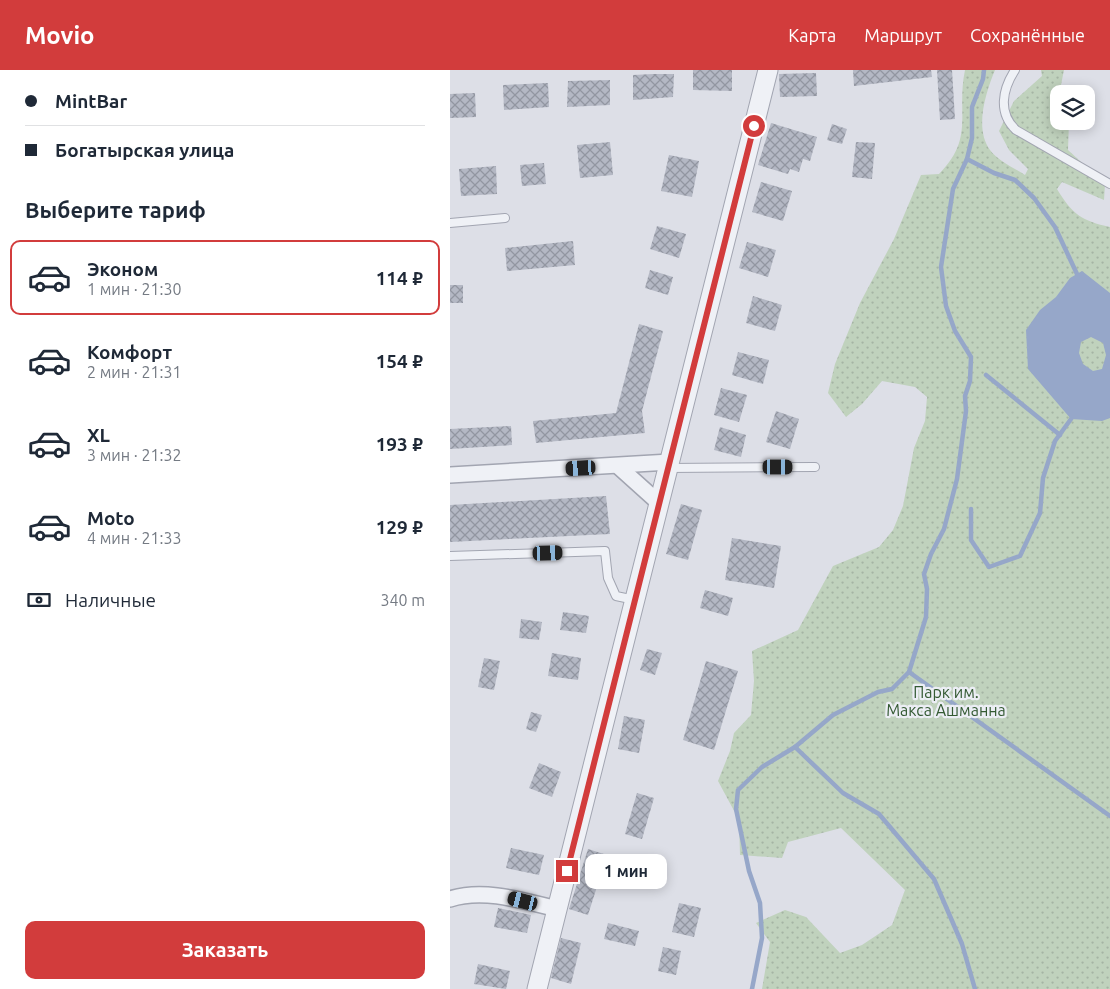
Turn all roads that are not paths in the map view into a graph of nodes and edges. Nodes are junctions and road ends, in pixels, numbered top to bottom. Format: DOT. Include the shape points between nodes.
graph roads {
  1 [pos="768,70"];
  2 [pos="1015,70"];
  3 [pos="1110,184"];
  4 [pos="505,218"];
  5 [pos="450,223"];
  6 [pos="669,465"];
  7 [pos="618,466"];
  8 [pos="815,467"];
  9 [pos="450,475"];
  10 [pos="659,503"];
  11 [pos="450,556"];
  12 [pos="635,600"];
  13 [pos="450,899"];
  14 [pos="557,909"];
  15 [pos="537,989"];
  1 -- 6 [label="street"];
  2 -- 3 [label="lane" via="1005,94 1003,110 1006,121 1016,130"];
  4 -- 5 [label="lane"];
  6 -- 7 [label="street"];
  6 -- 8 [label="lane"];
  6 -- 10 [label="street"];
  7 -- 9 [label="street"];
  7 -- 10 [label="street"];
  10 -- 12 [label="street"];
  11 -- 12 [label="lane" via="605,551 608,578 616,596"];
  12 -- 14 [label="street"];
  13 -- 14 [label="street" via="506,896"];
  14 -- 15 [label="street"];
}
